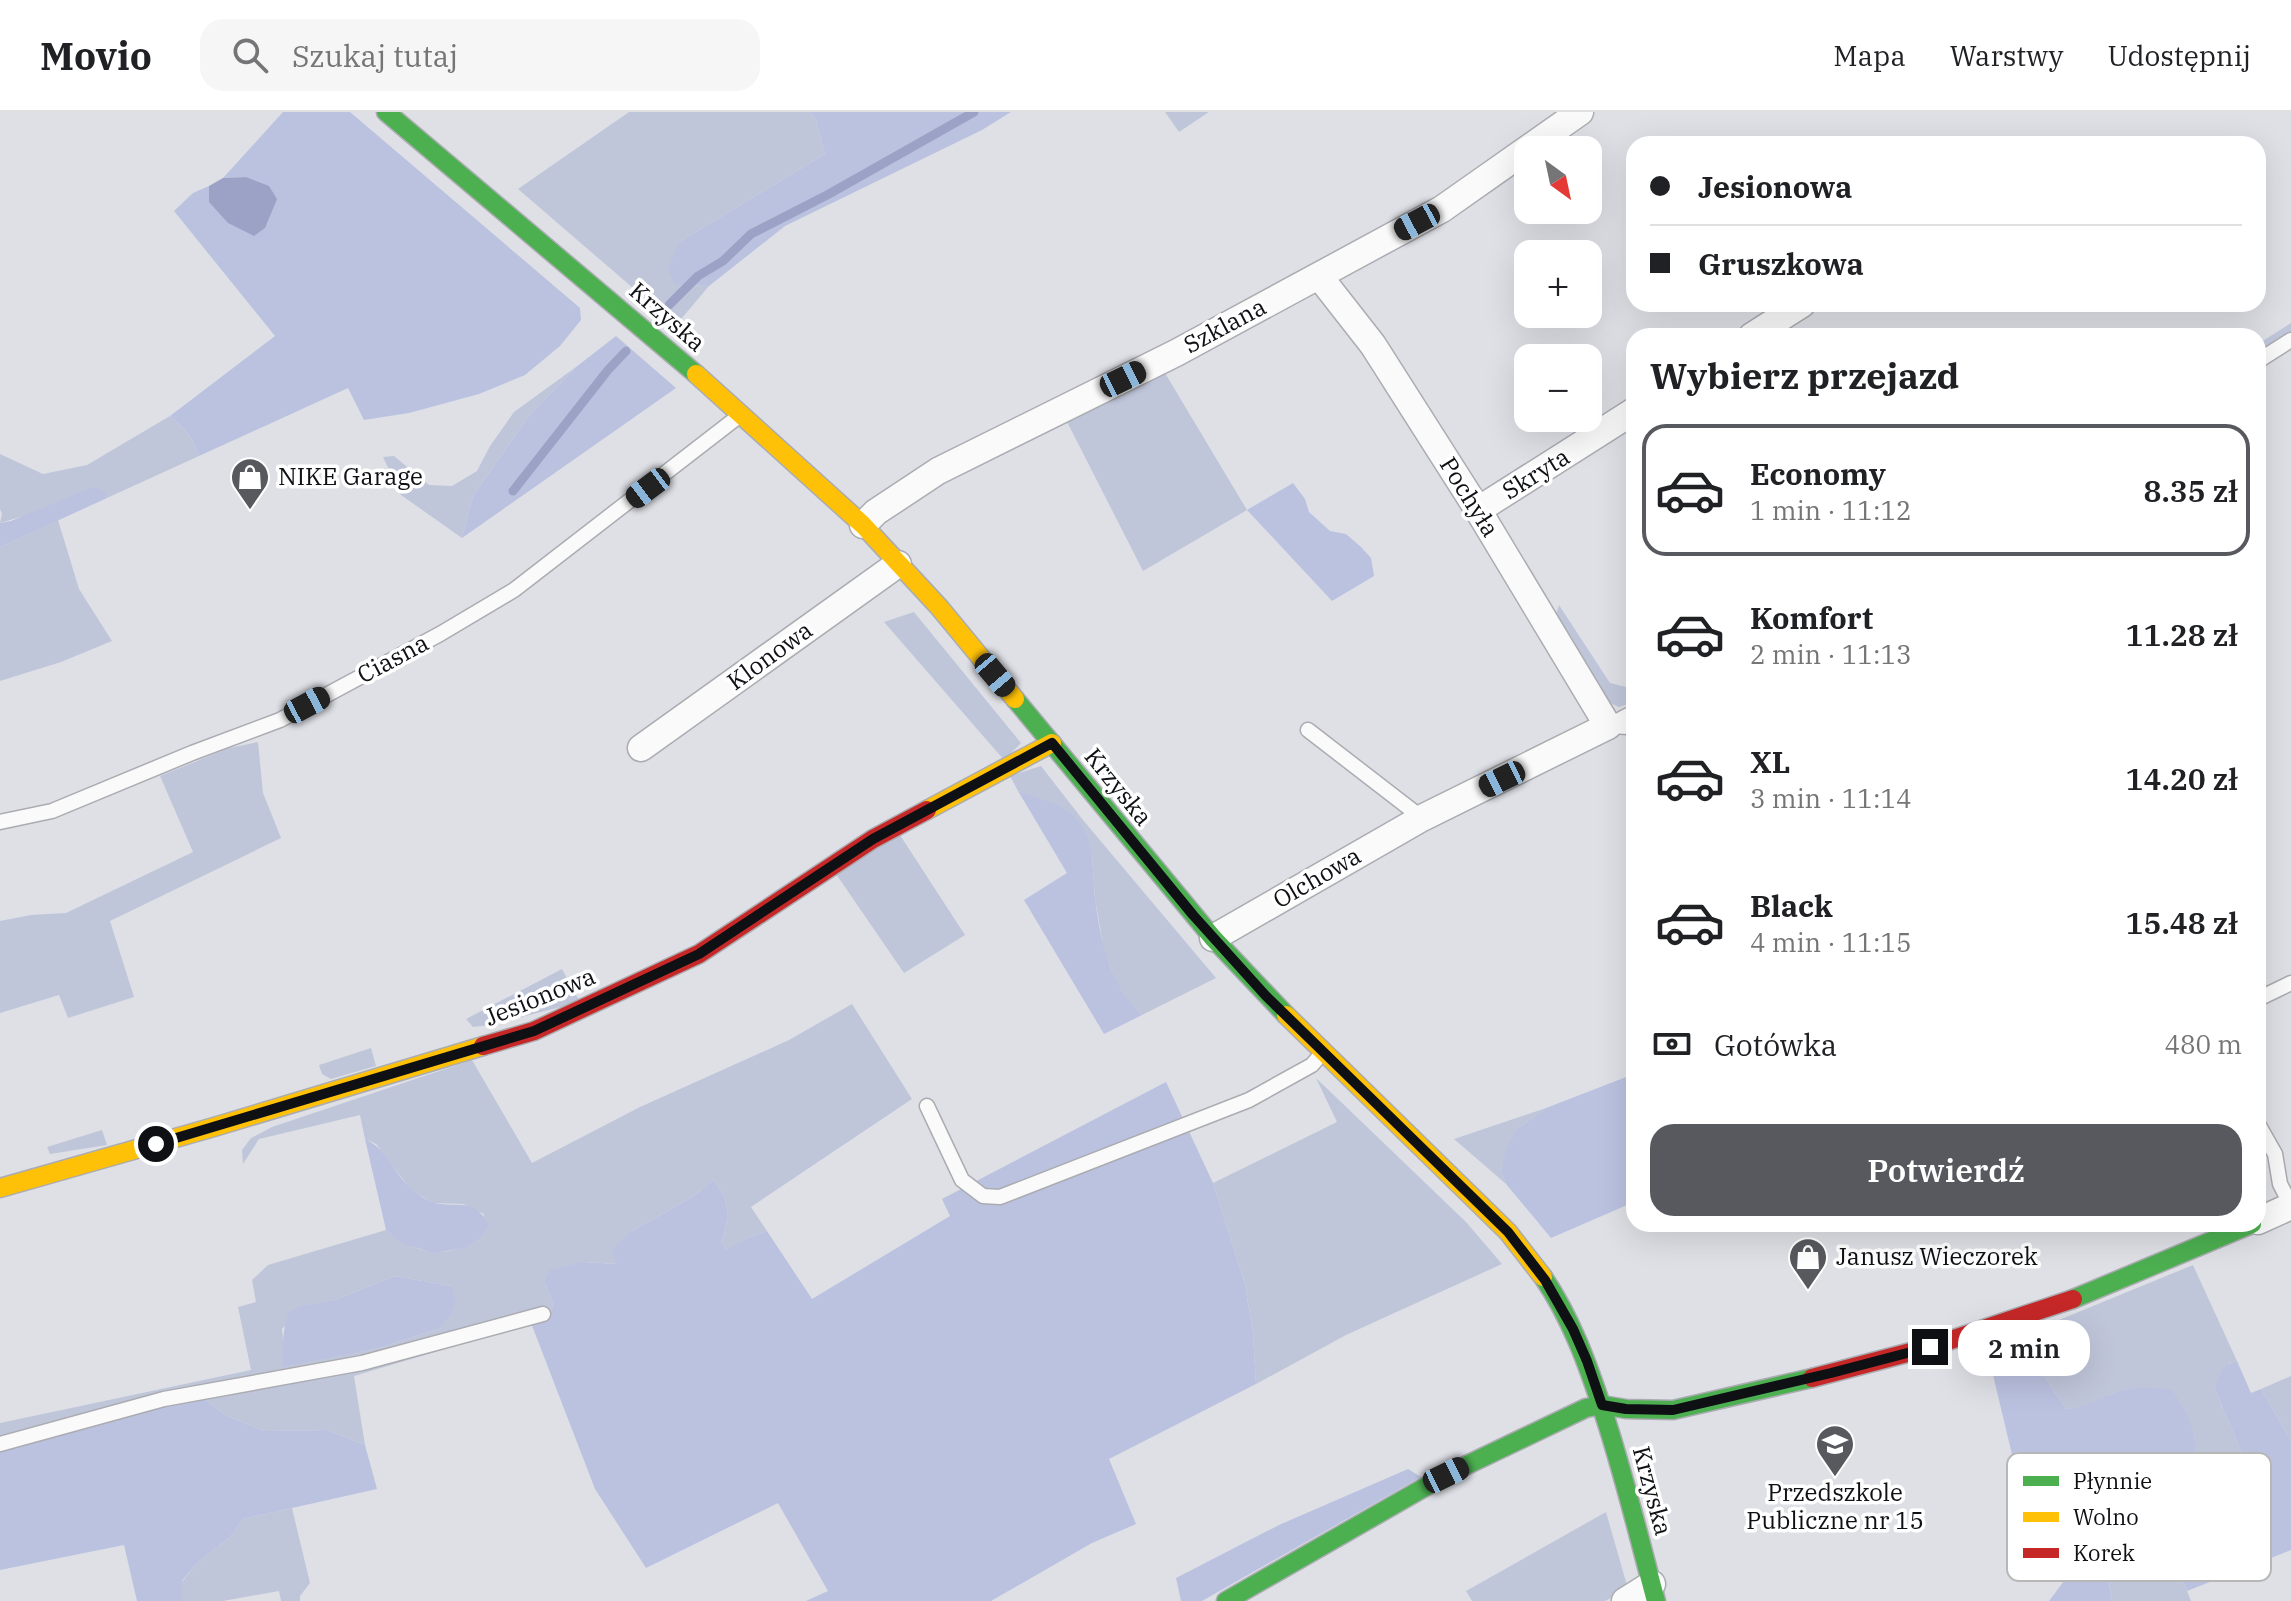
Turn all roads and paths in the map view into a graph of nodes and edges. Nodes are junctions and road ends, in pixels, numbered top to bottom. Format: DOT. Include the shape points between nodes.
graph roads {
  1 [pos="386,112"];
  2 [pos="1580,112"];
  3 [pos="1319,276"];
  4 [pos="1790,312"];
  5 [pos="1764,328"];
  6 [pos="2291,340"];
  7 [pos="2266,356"];
  8 [pos="742,414"];
  9 [pos="1626,416"];
  10 [pos="1478,510"];
  11 [pos="863,525"];
  12 [pos="898,564"];
  13 [pos="1626,716"];
  14 [pos="1608,726"];
  15 [pos="1626,727"];
  16 [pos="1308,730"];
  17 [pos="1052,743"];
  18 [pos="641,748"];
  19 [pos="1422,818"];
  20 [pos="0,822"];
  21 [pos="1213,938"];
  22 [pos="2291,983"];
  23 [pos="2266,995"];
  24 [pos="1323,1052"];
  25 [pos="927,1106"];
  26 [pos="2266,1138"];
  27 [pos="0,1188"];
  28 [pos="2291,1206"];
  29 [pos="2266,1217"];
  30 [pos="2233,1232"];
  31 [pos="543,1314"];
  32 [pos="1602,1405"];
  33 [pos="0,1444"];
  34 [pos="1654,1593"];
  35 [pos="1226,1601"];
  36 [pos="1625,1601"];
  1 -- 8 [label="street, Krzyska"];
  2 -- 3 [label="street, Szklana" via="1442,209"];
  3 -- 10 [label="street, Pochyła" via="1373,345"];
  3 -- 11 [label="street, Szklana" via="938,471"];
  4 -- 5 [label="street"];
  6 -- 7 [label="lane"];
  8 -- 11 [label="street, Krzyska"];
  8 -- 20 [label="lane, Ciasna" via="514,590 440,634 280,720 52,811"];
  9 -- 10 [label="street, Skryta"];
  10 -- 14 [label="street, Pochyła"];
  11 -- 12 [label="street, Krzyska"];
  12 -- 17 [label="street, Krzyska"];
  12 -- 18 [label="street, Klonowa"];
  13 -- 14 [label="lane, Olchowa"];
  14 -- 15 [label="lane"];
  14 -- 19 [label="street, Olchowa"];
  16 -- 19 [label="lane"];
  17 -- 21 [label="street, Krzyska"];
  17 -- 27 [label="street, Jesionowa" via="873,839 699,954 534,1031"];
  19 -- 21 [label="street, Olchowa"];
  21 -- 24 [label="street, Krzyska"];
  22 -- 23 [label="lane"];
  24 -- 25 [label="lane" via="1312,1065 1249,1100 1000,1197 983,1196 962,1180"];
  24 -- 32 [label="street, Krzyska" via="1515,1240 1573,1329"];
  26 -- 28 [label="lane"];
  28 -- 29 [label="street"];
  30 -- 32 [label="street" via="2058,1305 1930,1347 1673,1410"];
  31 -- 33 [label="lane" via="362,1363 164,1399"];
  32 -- 34 [label="street, Krzyska"];
  32 -- 35 [label="street" via="1446,1475"];
  34 -- 36 [label="street"];
}
